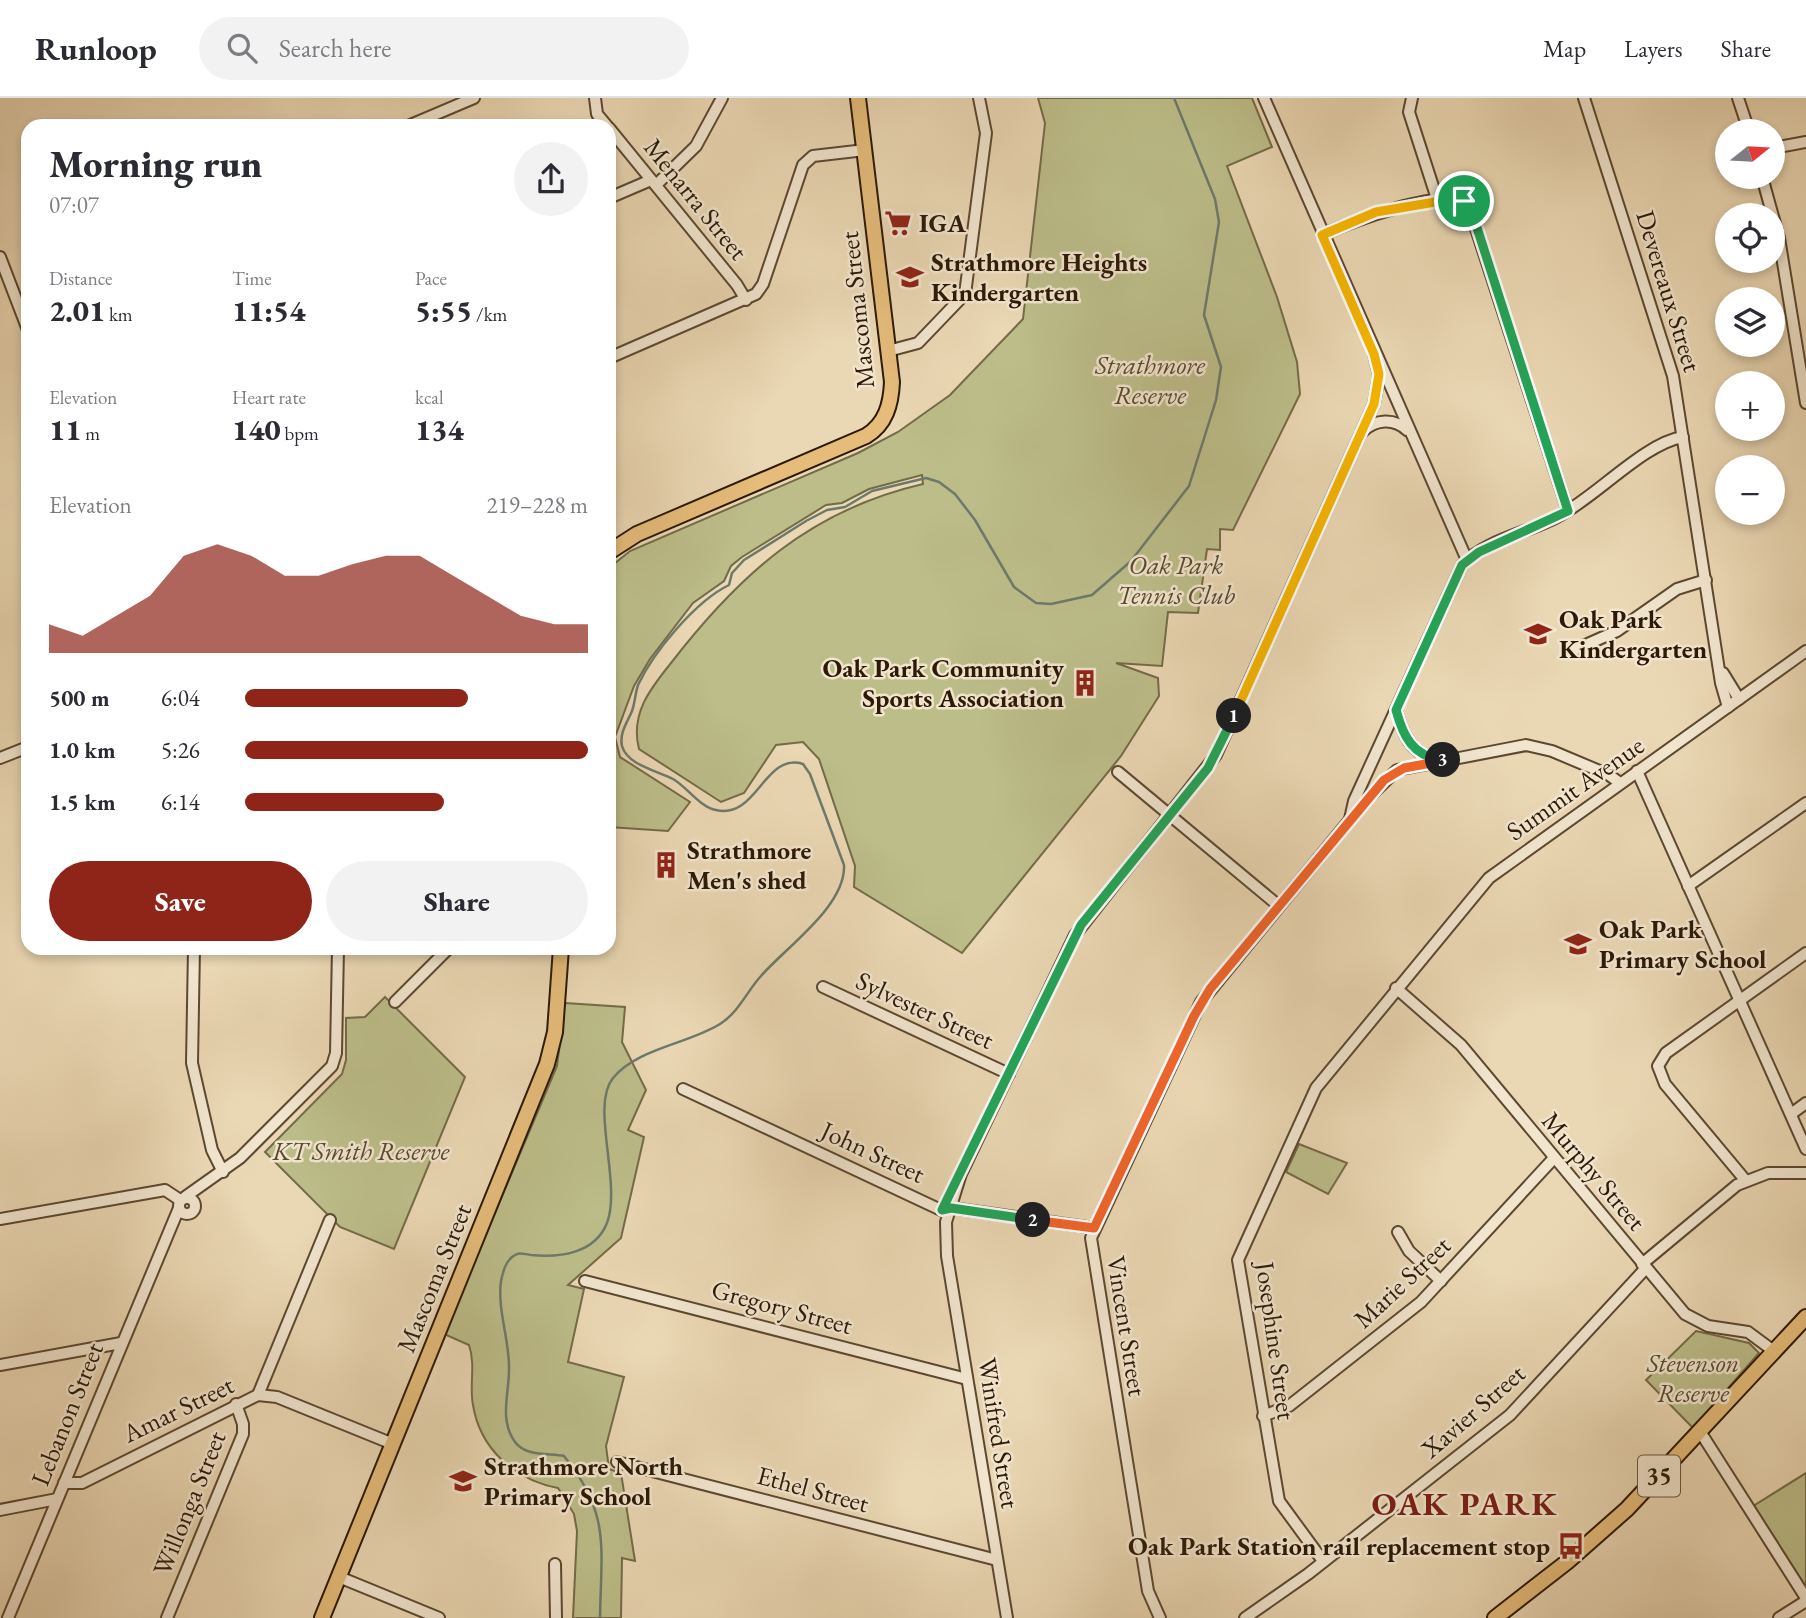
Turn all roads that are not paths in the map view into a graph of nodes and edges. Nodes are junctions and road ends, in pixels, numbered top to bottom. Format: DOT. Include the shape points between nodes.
graph roads {
  1 [pos="474,98"];
  2 [pos="595,98"];
  3 [pos="722,98"];
  4 [pos="858,98"];
  5 [pos="979,98"];
  6 [pos="1264,98"];
  7 [pos="1412,98"];
  8 [pos="1584,98"];
  9 [pos="1738,98"];
  10 [pos="424,119"];
  11 [pos="603,119"];
  12 [pos="1745,119"];
  13 [pos="616,136"];
  14 [pos="1806,142"];
  15 [pos="1785,146"];
  16 [pos="865,150"];
  17 [pos="653,183"];
  18 [pos="1765,189"];
  19 [pos="616,196"];
  20 [pos="1438,202"];
  21 [pos="1322,235"];
  22 [pos="0,248"];
  23 [pos="2,261"];
  24 [pos="746,300"];
  25 [pos="21,311"];
  26 [pos="888,351"];
  27 [pos="1374,354"];
  28 [pos="616,355"];
  29 [pos="1806,404"];
  30 [pos="1409,432"];
  31 [pos="1361,433"];
  32 [pos="1684,437"];
  33 [pos="1568,511"];
  34 [pos="616,548"];
  35 [pos="1466,560"];
  36 [pos="1706,580"];
  37 [pos="1572,651"];
  38 [pos="1806,652"];
  39 [pos="1721,667"];
  40 [pos="1739,699"];
  41 [pos="1728,707"];
  42 [pos="1396,710"];
  43 [pos="21,750"];
  44 [pos="0,758"];
  45 [pos="1447,760"];
  46 [pos="1637,771"];
  47 [pos="1118,772"];
  48 [pos="1365,782"];
  49 [pos="1620,783"];
  50 [pos="1367,799"];
  51 [pos="1806,803"];
  52 [pos="1171,815"];
  53 [pos="1350,820"];
  54 [pos="1688,886"];
  55 [pos="1281,904"];
  56 [pos="1806,953"];
  57 [pos="194,955"];
  58 [pos="338,955"];
  59 [pos="442,955"];
  60 [pos="560,955"];
  61 [pos="823,987"];
  62 [pos="1396,988"];
  63 [pos="1740,1000"];
  64 [pos="395,1002"];
  65 [pos="1009,1074"];
  66 [pos="683,1089"];
  67 [pos="1806,1103"];
  68 [pos="1791,1114"];
  69 [pos="1806,1149"];
  70 [pos="1554,1158"];
  71 [pos="1806,1173"];
  72 [pos="220,1174"];
  73 [pos="1746,1181"];
  74 [pos="185,1205"];
  75 [pos="946,1209"];
  76 [pos="0,1219"];
  77 [pos="330,1220"];
  78 [pos="1094,1228"];
  79 [pos="1398,1232"];
  80 [pos="1644,1266"];
  81 [pos="585,1281"];
  82 [pos="1441,1281"];
  83 [pos="1806,1317"];
  84 [pos="121,1343"];
  85 [pos="1775,1352"];
  86 [pos="0,1365"];
  87 [pos="967,1379"];
  88 [pos="258,1395"];
  89 [pos="236,1404"];
  90 [pos="1263,1416"];
  91 [pos="1700,1433"];
  92 [pos="393,1444"];
  93 [pos="617,1462"];
  94 [pos="64,1483"];
  95 [pos="57,1499"];
  96 [pos="0,1510"];
  97 [pos="997,1560"];
  98 [pos="1323,1562"];
  99 [pos="555,1564"];
  100 [pos="339,1577"];
  101 [pos="1806,1599"];
  102 [pos="1501,1616"];
  103 [pos="8,1618"];
  104 [pos="167,1618"];
  105 [pos="322,1618"];
  106 [pos="439,1618"];
  107 [pos="556,1618"];
  108 [pos="1007,1618"];
  109 [pos="1160,1618"];
  110 [pos="1245,1618"];
  111 [pos="1779,1618"];
  1 -- 10 [label="street"];
  2 -- 11 [label="street, Menarra Street"];
  3 -- 17 [label="street" via="696,146"];
  4 -- 16 [label="main road, Mascoma Street"];
  5 -- 26 [label="street" via="986,132 965,294 918,343"];
  6 -- 21 [label="street"];
  7 -- 20 [label="street" via="1409,112"];
  8 -- 32 [label="street, Devereaux Street" via="1669,360"];
  9 -- 12 [label="street"];
  13 -- 17 [label="street, Menarra Street"];
  14 -- 15 [label="street"];
  16 -- 24 [label="street" via="813,156 803,164 763,284"];
  16 -- 26 [label="main road, Mascoma Street"];
  17 -- 19 [label="street"];
  17 -- 24 [label="street, Menarra Street"];
  18 -- 29 [label="street" via="1779,238"];
  20 -- 21 [label="street" via="1376,212"];
  20 -- 33 [label="street" via="1458,199 1471,209"];
  21 -- 27 [label="street"];
  22 -- 23 [label="street"];
  23 -- 25 [label="street"];
  24 -- 28 [label="street"];
  26 -- 34 [label="main road, Mascoma Street" via="891,400 873,432 637,534"];
  27 -- 30 [label="street"];
  27 -- 31 [label="street" via="1379,383"];
  30 -- 31 [label="street" via="1400,423 1381,421"];
  30 -- 35 [label="street"];
  31 -- 52 [label="street" via="1216,755"];
  32 -- 33 [label="street" via="1662,443"];
  32 -- 36 [label="street, Devereaux Street"];
  33 -- 35 [label="street"];
  35 -- 42 [label="street, Vincent Street"];
  36 -- 37 [label="street" via="1676,589 1616,631"];
  36 -- 39 [label="street, Devereaux Street"];
  38 -- 40 [label="street, Summit Avenue"];
  39 -- 40 [label="street, Devereaux Street"];
  39 -- 41 [label="street, Devereaux Street"];
  40 -- 41 [label="street, Summit Avenue"];
  41 -- 46 [label="street, Summit Avenue"];
  42 -- 45 [label="street" via="1402,730 1417,751"];
  42 -- 48 [label="street, Vincent Street"];
  43 -- 44 [label="street"];
  45 -- 49 [label="street, Vincent Street" via="1535,746"];
  45 -- 50 [label="street, Vincent Street" via="1397,770"];
  46 -- 49 [label="street, Summit Avenue"];
  46 -- 54 [label="street"];
  47 -- 52 [label="street"];
  48 -- 50 [label="street"];
  48 -- 53 [label="street, Vincent Street"];
  49 -- 62 [label="street, Summit Avenue" via="1489,878"];
  50 -- 53 [label="street, Vincent Street"];
  51 -- 54 [label="street"];
  52 -- 55 [label="street"];
  52 -- 65 [label="street" via="1081,925"];
  53 -- 55 [label="street, Vincent Street"];
  54 -- 63 [label="street"];
  55 -- 78 [label="street, Vincent Street" via="1201,1002"];
  56 -- 63 [label="street"];
  57 -- 72 [label="street" via="192,1063"];
  58 -- 72 [label="street, Lebanon Street" via="332,1066"];
  59 -- 64 [label="street"];
  60 -- 92 [label="main road, Mascoma Street" via="555,1032 547,1064"];
  61 -- 65 [label="street, Sylvester Street"];
  62 -- 70 [label="street, Murphy Street" via="1461,1045"];
  62 -- 90 [label="street, Josephine Street" via="1316,1088 1241,1250 1239,1272"];
  63 -- 68 [label="street"];
  63 -- 73 [label="street" via="1666,1053 1658,1066 1665,1084"];
  65 -- 75 [label="street"];
  66 -- 75 [label="street, John Street"];
  67 -- 68 [label="street"];
  68 -- 69 [label="street"];
  70 -- 80 [label="street, Murphy Street"];
  70 -- 82 [label="street, Marie Street"];
  71 -- 73 [label="street, Xavier Street" via="1768,1173"];
  72 -- 74 [label="street, Lebanon Street"];
  73 -- 80 [label="street, Xavier Street"];
  74 -- 76 [label="street" via="165,1190"];
  74 -- 84 [label="street, Lebanon Street"];
  75 -- 78 [label="street, John Street"];
  75 -- 87 [label="street, Winifred Street" via="940,1229"];
  77 -- 88 [label="street"];
  78 -- 109 [label="street, Vincent Street" via="1091,1248 1148,1591"];
  79 -- 82 [label="street" via="1409,1251"];
  80 -- 85 [label="street, Murphy Street" via="1685,1314 1708,1326 1752,1334"];
  80 -- 98 [label="street, Xavier Street" via="1516,1409"];
  81 -- 87 [label="street, Gregory Street"];
  82 -- 90 [label="street, Marie Street" via="1421,1302 1289,1406"];
  83 -- 85 [label="main road, 35"];
  84 -- 86 [label="street"];
  84 -- 94 [label="street, Lebanon Street"];
  85 -- 91 [label="main road, 35"];
  87 -- 97 [label="street, Winifred Street"];
  88 -- 89 [label="street, Amar Street"];
  88 -- 92 [label="street, Amar Street" via="277,1397"];
  89 -- 94 [label="street, Amar Street" via="82,1483"];
  89 -- 104 [label="street, Willonga Street" via="243,1434"];
  90 -- 98 [label="street, Josephine Street" via="1279,1501"];
  91 -- 101 [label="street"];
  91 -- 102 [label="main road, 35" via="1601,1533"];
  92 -- 100 [label="main road, Mascoma Street"];
  93 -- 97 [label="street, Ethel Street"];
  94 -- 95 [label="street, Lebanon Street"];
  95 -- 96 [label="street"];
  95 -- 103 [label="street, Lebanon Street"];
  97 -- 108 [label="street, Winifred Street"];
  98 -- 110 [label="street, Xavier Street"];
  99 -- 107 [label="street"];
  100 -- 105 [label="main road, Mascoma Street"];
  100 -- 106 [label="street"];
  101 -- 111 [label="street"];
}
